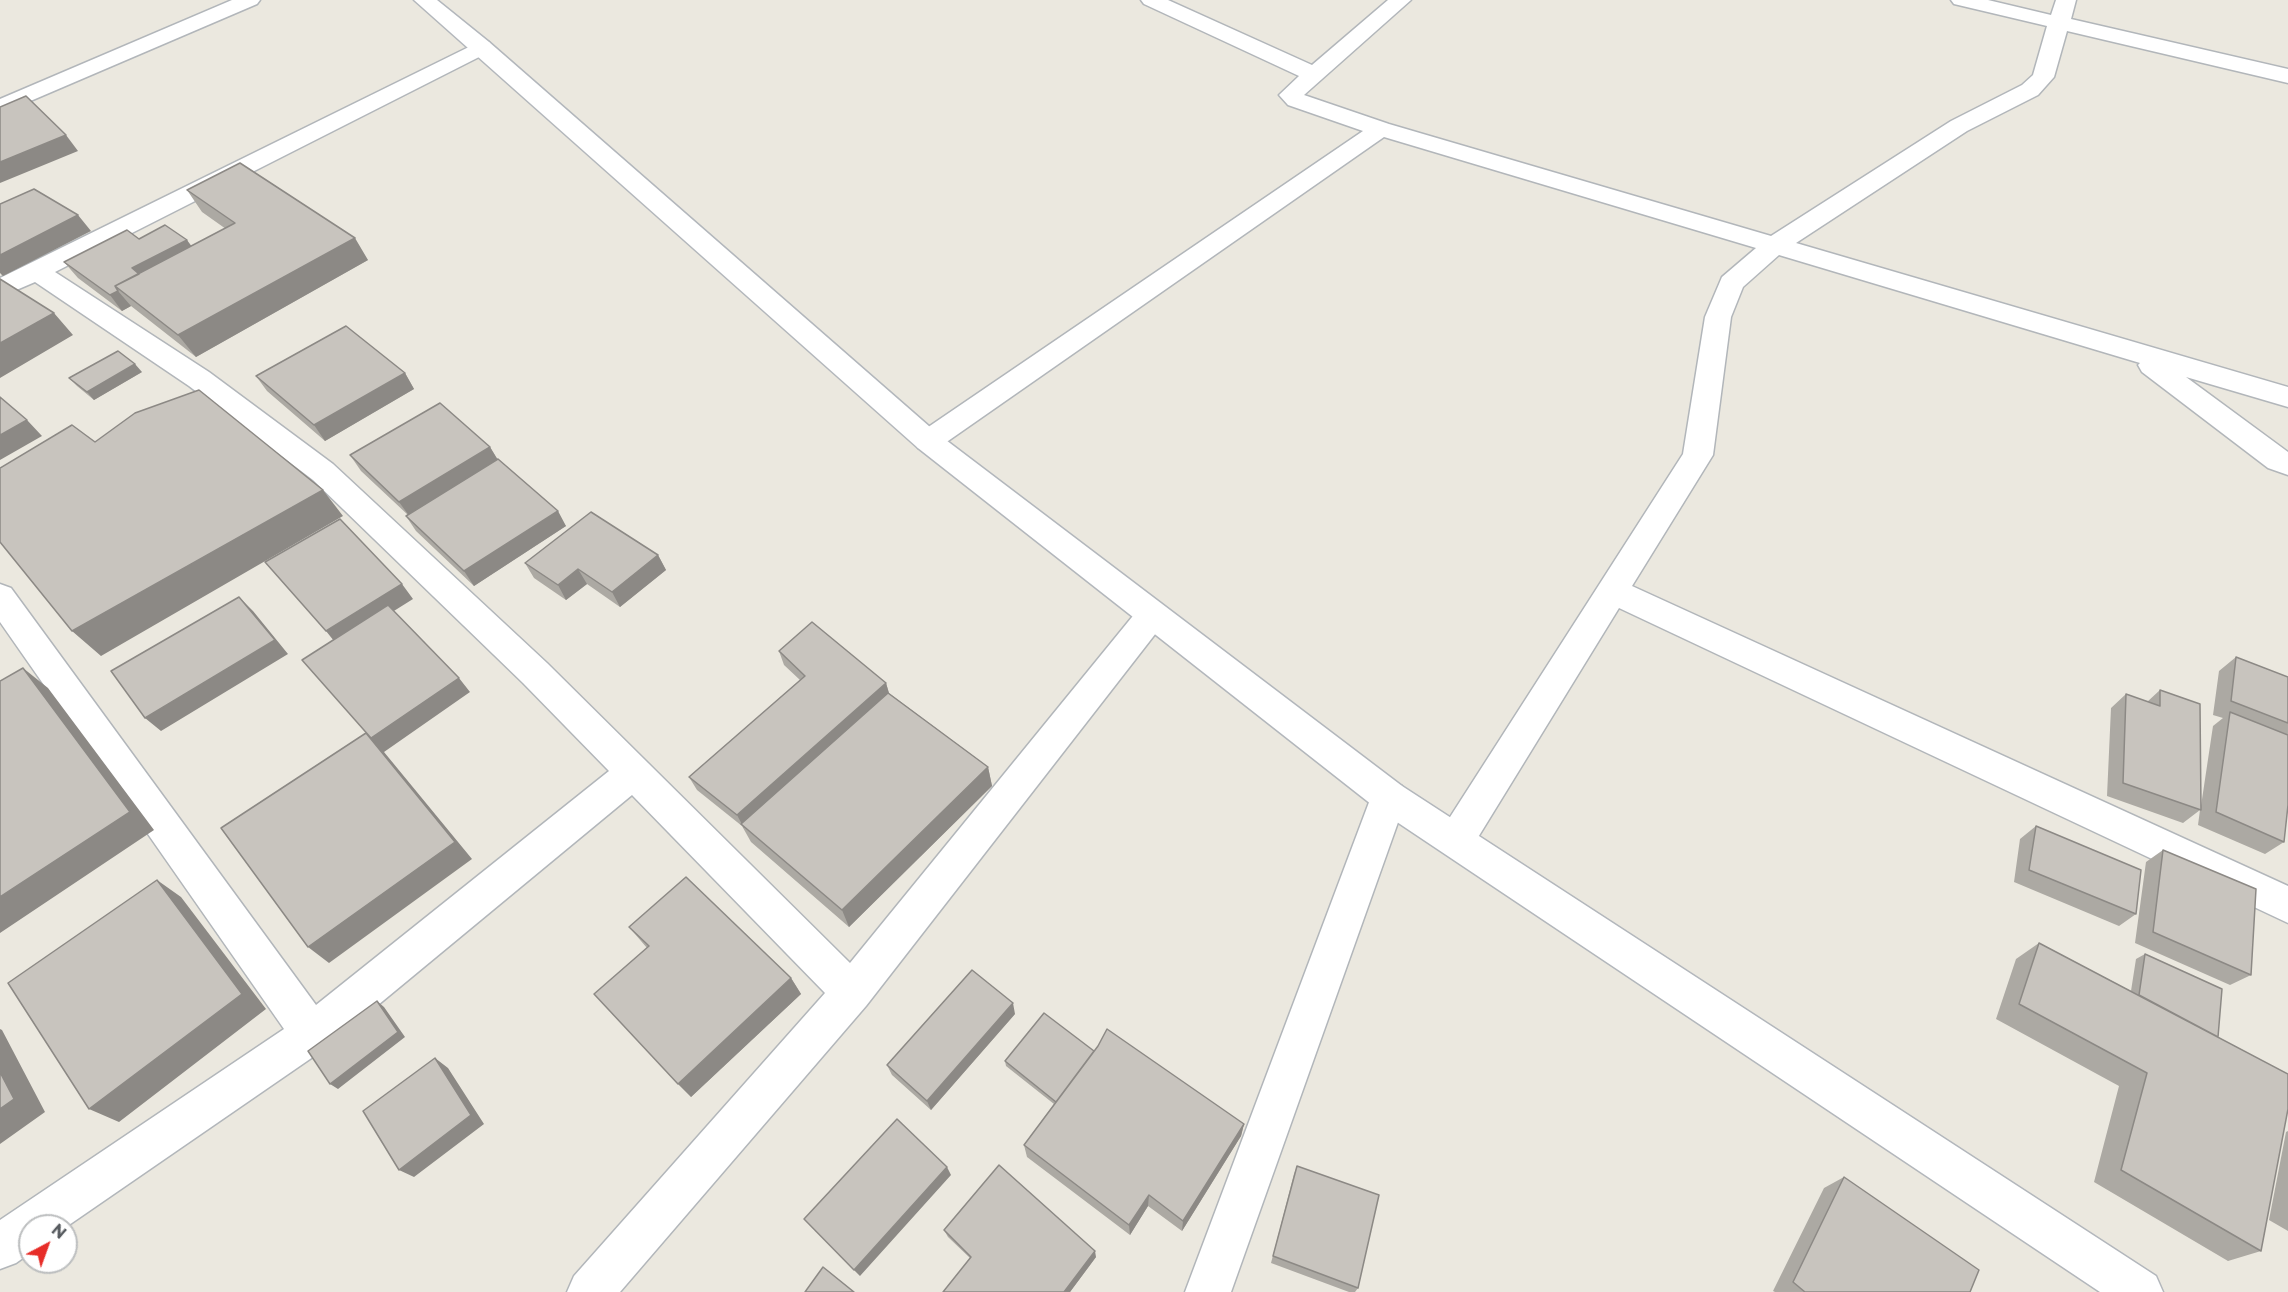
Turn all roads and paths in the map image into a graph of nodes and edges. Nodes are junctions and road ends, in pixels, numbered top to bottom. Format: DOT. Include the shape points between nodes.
graph roads {
  1 [pos="250,0"];
  2 [pos="424,0"];
  3 [pos="1151,0"];
  4 [pos="1401,0"];
  5 [pos="1961,0"];
  6 [pos="2066,0"];
  7 [pos="2059,23"];
  8 [pos="481,47"];
  9 [pos="1313,74"];
  10 [pos="2288,76"];
  11 [pos="0,107"];
  12 [pos="1381,129"];
  13 [pos="1775,245"];
  14 [pos="36,271"];
  15 [pos="0,289"];
  16 [pos="2134,351"];
  17 [pos="2288,397"];
  18 [pos="928,441"];
  19 [pos="2288,464"];
  20 [pos="1612,591"];
  21 [pos="0,597"];
  22 [pos="1152,615"];
  23 [pos="634,772"];
  24 [pos="1389,796"];
  25 [pos="1456,840"];
  26 [pos="2288,905"];
  27 [pos="852,992"];
  28 [pos="312,1034"];
  29 [pos="48,1214"];
  30 [pos="18,1234"];
  31 [pos="0,1247"];
  32 [pos="590,1292"];
  33 [pos="1208,1292"];
  34 [pos="2140,1292"];
  1 -- 11 [label="street"];
  2 -- 8 [label="street"];
  3 -- 9 [label="street"];
  4 -- 9 [label="street"];
  5 -- 7 [label="street"];
  6 -- 7 [label="street"];
  7 -- 10 [label="street"];
  7 -- 13 [label="street" via="2043,77 2030,90 1959,126"];
  8 -- 14 [label="street"];
  8 -- 18 [label="street"];
  9 -- 12 [label="street" via="1290,95"];
  12 -- 13 [label="street"];
  12 -- 18 [label="street"];
  13 -- 16 [label="street"];
  13 -- 20 [label="street" via="1731,283 1718,317 1698,455"];
  14 -- 15 [label="street"];
  14 -- 23 [label="street" via="199,379 323,472"];
  16 -- 17 [label="street"];
  16 -- 19 [label="street"];
  18 -- 22 [label="street"];
  20 -- 25 [label="street"];
  20 -- 26 [label="street"];
  21 -- 28 [label="street"];
  22 -- 24 [label="street"];
  22 -- 27 [label="street"];
  23 -- 27 [label="street"];
  23 -- 28 [label="street"];
  24 -- 25 [label="street"];
  24 -- 33 [label="street"];
  25 -- 34 [label="street"];
  27 -- 32 [label="street"];
  28 -- 29 [label="street"];
  30 -- 31 [label="street"];
}
